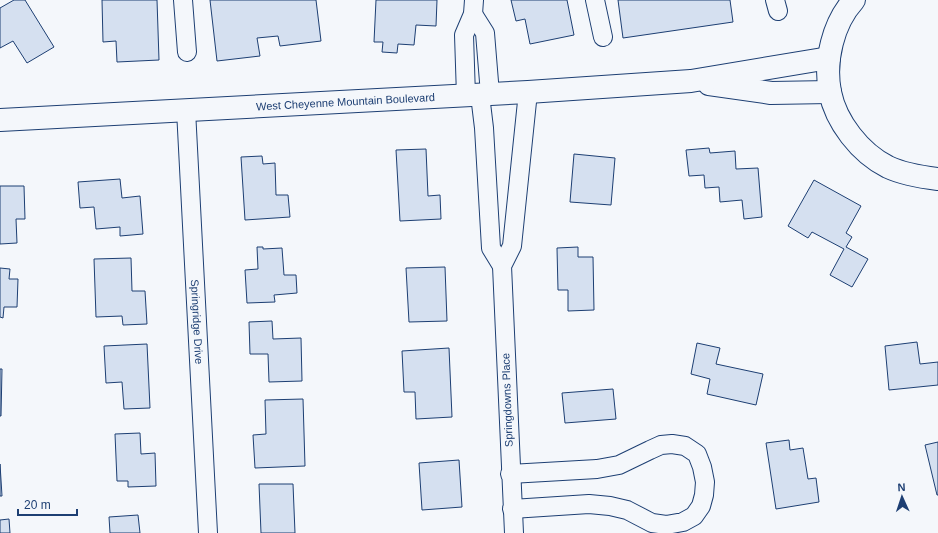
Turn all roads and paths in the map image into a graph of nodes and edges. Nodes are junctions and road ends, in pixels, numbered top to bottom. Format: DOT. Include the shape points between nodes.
graph roads {
  1 [pos="183,0"];
  2 [pos="595,0"];
  3 [pos="854,0"];
  4 [pos="474,7"];
  5 [pos="603,37"];
  6 [pos="187,52"];
  7 [pos="829,58"];
  8 [pos="690,81"];
  9 [pos="528,92"];
  10 [pos="830,92"];
  11 [pos="478,95"];
  12 [pos="186,110"];
  13 [pos="0,120"];
  14 [pos="938,180"];
  15 [pos="502,266"];
  16 [pos="510,474"];
  17 [pos="512,509"];
  18 [pos="208,533"];
  19 [pos="514,533"];
  1 -- 6 [label="street"];
  2 -- 5 [label="street"];
  3 -- 7 [label="street" via="841,18 834,34"];
  4 -- 11 [label="street, Springdowns Place" via="485,33"];
  7 -- 8 [label="street, West Cheyenne Mountain Boulevard"];
  7 -- 10 [label="street"];
  8 -- 9 [label="street, West Cheyenne Mountain Boulevard"];
  8 -- 10 [label="street, West Cheyenne Mountain Boulevard" via="771,94"];
  9 -- 11 [label="street, West Cheyenne Mountain Boulevard"];
  9 -- 15 [label="street, Springdowns Place" via="512,246"];
  10 -- 14 [label="street" via="846,129 872,156 888,167"];
  11 -- 12 [label="street, West Cheyenne Mountain Boulevard"];
  11 -- 15 [label="street, Springdowns Place" via="484,128 491,248"];
  12 -- 13 [label="street, West Cheyenne Mountain Boulevard"];
  12 -- 18 [label="street, Springridge Drive"];
  15 -- 16 [label="street, Springdowns Place"];
  16 -- 17 [label="street, Springdowns Place"];
  16 -- 17 [label="street" via="598,469 619,465 650,450 672,444 684,446 697,454 705,482 701,506 694,516 683,522 666,525 652,523 627,510 610,506 590,504"];
  17 -- 19 [label="street, Springdowns Place"];
}
